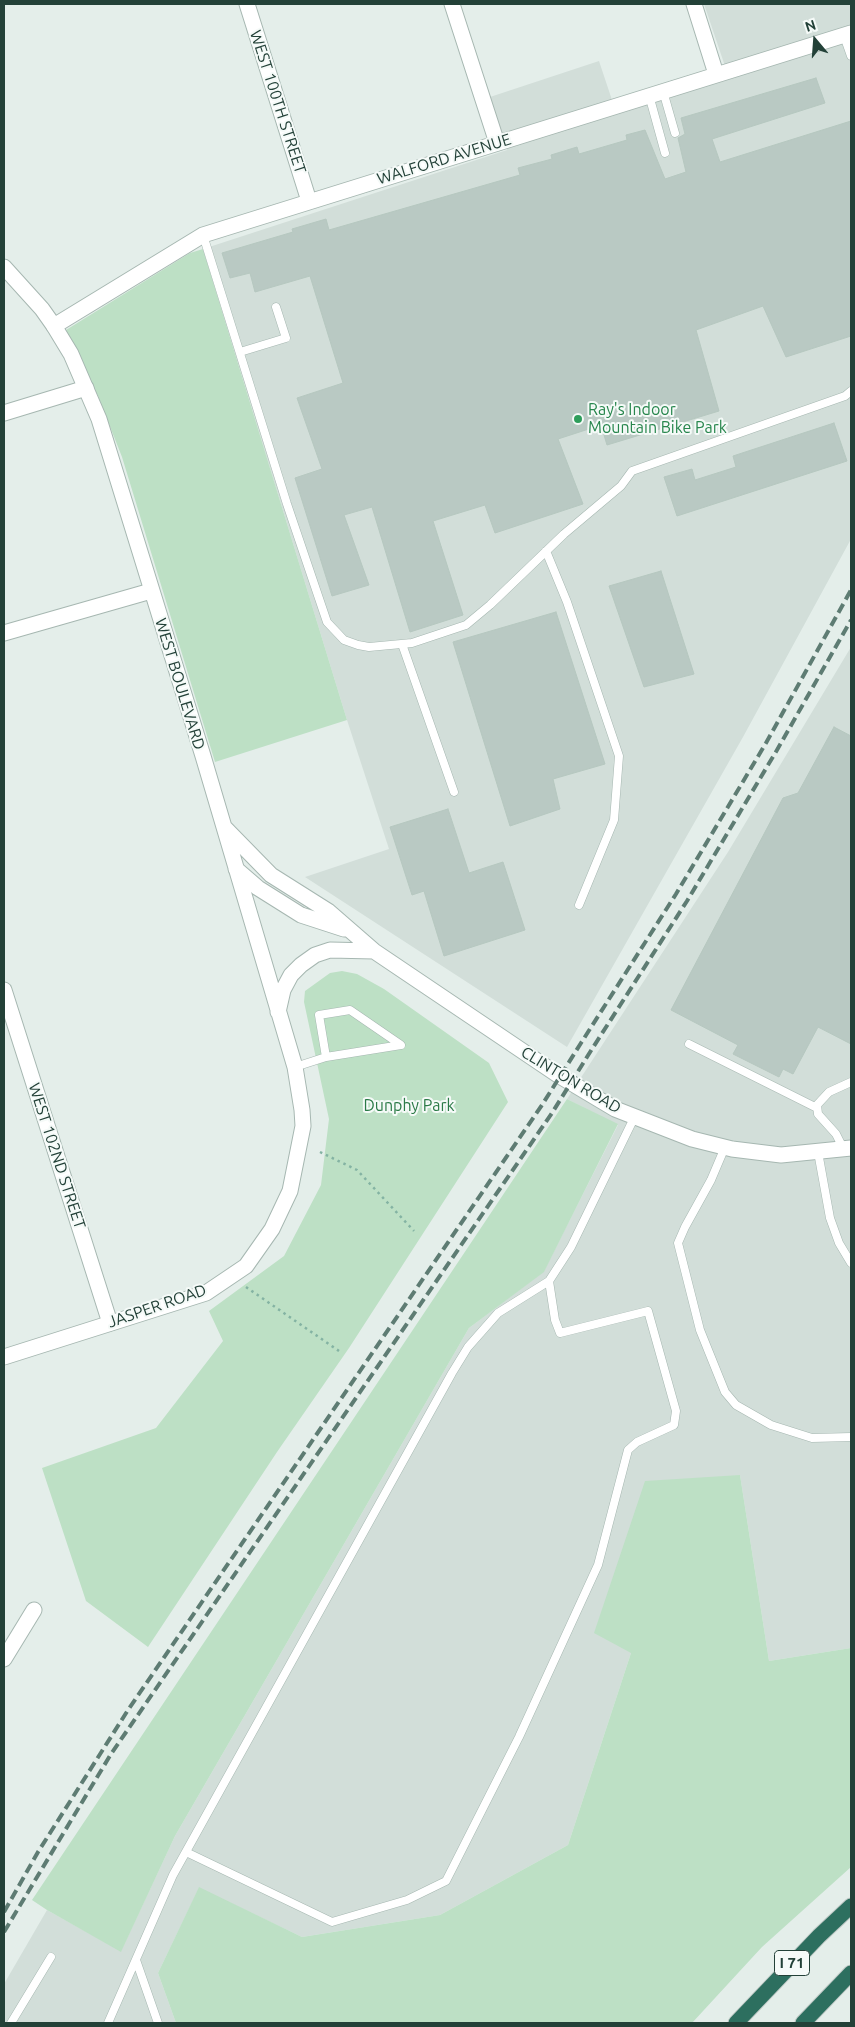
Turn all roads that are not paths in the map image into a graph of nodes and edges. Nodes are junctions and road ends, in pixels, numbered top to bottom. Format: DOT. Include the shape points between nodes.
graph roads {
  1 [pos="247,4"];
  2 [pos="452,4"];
  3 [pos="694,4"];
  4 [pos="848,34"];
  5 [pos="851,56"];
  6 [pos="716,74"];
  7 [pos="656,93"];
  8 [pos="675,133"];
  9 [pos="497,143"];
  10 [pos="665,153"];
  11 [pos="309,200"];
  12 [pos="203,235"];
  13 [pos="4,267"];
  14 [pos="276,308"];
  15 [pos="54,326"];
  16 [pos="240,352"];
  17 [pos="86,388"];
  18 [pos="851,391"];
  19 [pos="4,413"];
  20 [pos="546,551"];
  21 [pos="151,591"];
  22 [pos="4,634"];
  23 [pos="402,644"];
  24 [pos="454,792"];
  25 [pos="223,826"];
  26 [pos="236,868"];
  27 [pos="271,875"];
  28 [pos="258,888"];
  29 [pos="579,905"];
  30 [pos="350,931"];
  31 [pos="374,951"];
  32 [pos="4,990"];
  33 [pos="278,1013"];
  34 [pos="689,1044"];
  35 [pos="326,1057"];
  36 [pos="295,1067"];
  37 [pos="851,1082"];
  38 [pos="817,1108"];
  39 [pos="635,1116"];
  40 [pos="303,1126"];
  41 [pos="725,1147"];
  42 [pos="848,1148"];
  43 [pos="818,1152"];
  44 [pos="851,1263"];
  45 [pos="549,1281"];
  46 [pos="110,1323"];
  47 [pos="4,1357"];
  48 [pos="851,1437"];
  49 [pos="34,1610"];
  50 [pos="4,1659"];
  51 [pos="186,1852"];
  52 [pos="851,1906"];
  53 [pos="51,1957"];
  54 [pos="136,1960"];
  55 [pos="851,1973"];
  56 [pos="11,2023"];
  57 [pos="108,2023"];
  58 [pos="158,2023"];
  59 [pos="736,2023"];
  60 [pos="803,2023"];
  1 -- 11 [label="street, WEST 100TH STREET"];
  2 -- 9 [label="street"];
  3 -- 6 [label="street"];
  4 -- 5 [label="lane"];
  4 -- 6 [label="street, WALFORD AVENUE"];
  6 -- 7 [label="street, WALFORD AVENUE"];
  7 -- 8 [label="lane"];
  7 -- 9 [label="street, WALFORD AVENUE"];
  7 -- 10 [label="lane"];
  9 -- 11 [label="street, WALFORD AVENUE"];
  11 -- 12 [label="street, WALFORD AVENUE"];
  12 -- 15 [label="street, WALFORD AVENUE"];
  12 -- 16 [label="lane"];
  13 -- 15 [label="street, WEST BOULEVARD"];
  14 -- 16 [label="lane" via="286,338"];
  15 -- 17 [label="street, WEST BOULEVARD"];
  16 -- 23 [label="lane" via="326,622 344,640 358,645"];
  17 -- 19 [label="street"];
  17 -- 21 [label="street, WEST BOULEVARD" via="99,419"];
  18 -- 20 [label="lane" via="845,396 632,471 621,486"];
  20 -- 23 [label="lane" via="466,626"];
  20 -- 29 [label="lane" via="567,602 619,756 614,820"];
  21 -- 22 [label="street"];
  21 -- 25 [label="street, WEST BOULEVARD"];
  23 -- 24 [label="lane"];
  25 -- 26 [label="street, WEST BOULEVARD"];
  25 -- 27 [label="street, CLINTON ROAD"];
  26 -- 28 [label="street, CLINTON ROAD"];
  26 -- 33 [label="street, WEST BOULEVARD"];
  27 -- 28 [label="street"];
  27 -- 30 [label="street, CLINTON ROAD" via="328,911"];
  28 -- 30 [label="street, CLINTON ROAD" via="301,915"];
  30 -- 31 [label="street, CLINTON ROAD"];
  31 -- 33 [label="street" via="330,950 301,965 283,990"];
  31 -- 39 [label="street, CLINTON ROAD" via="574,1085 615,1109"];
  32 -- 46 [label="street, WEST 102ND STREET"];
  33 -- 36 [label="street, WEST BOULEVARD"];
  34 -- 38 [label="lane"];
  35 -- 35 [label="lane" via="348,1053 401,1045 350,1010 319,1015"];
  35 -- 36 [label="lane"];
  36 -- 40 [label="street, WEST BOULEVARD"];
  37 -- 38 [label="lane" via="829,1092"];
  38 -- 42 [label="lane" via="818,1114"];
  39 -- 41 [label="street, CLINTON ROAD" via="692,1139"];
  39 -- 45 [label="lane" via="572,1247"];
  40 -- 46 [label="street, JASPER ROAD" via="290,1191 272,1229 246,1266 206,1293"];
  41 -- 43 [label="street, CLINTON ROAD" via="781,1156"];
  41 -- 48 [label="lane" via="678,1243 700,1330 725,1392 736,1405 771,1425 812,1438"];
  42 -- 43 [label="street, CLINTON ROAD"];
  43 -- 44 [label="lane" via="830,1218"];
  45 -- 51 [label="lane" via="498,1313 468,1347"];
  45 -- 51 [label="lane" via="560,1333 648,1311 676,1411 674,1425 636,1442 628,1450 598,1566 519,1737 446,1881 407,1900 332,1922"];
  46 -- 47 [label="street, JASPER ROAD"];
  49 -- 50 [label="street"];
  51 -- 54 [label="lane"];
  52 -- 59 [label="highway, I 71"];
  53 -- 56 [label="lane"];
  54 -- 57 [label="lane"];
  54 -- 58 [label="lane"];
  55 -- 60 [label="highway"];
}
